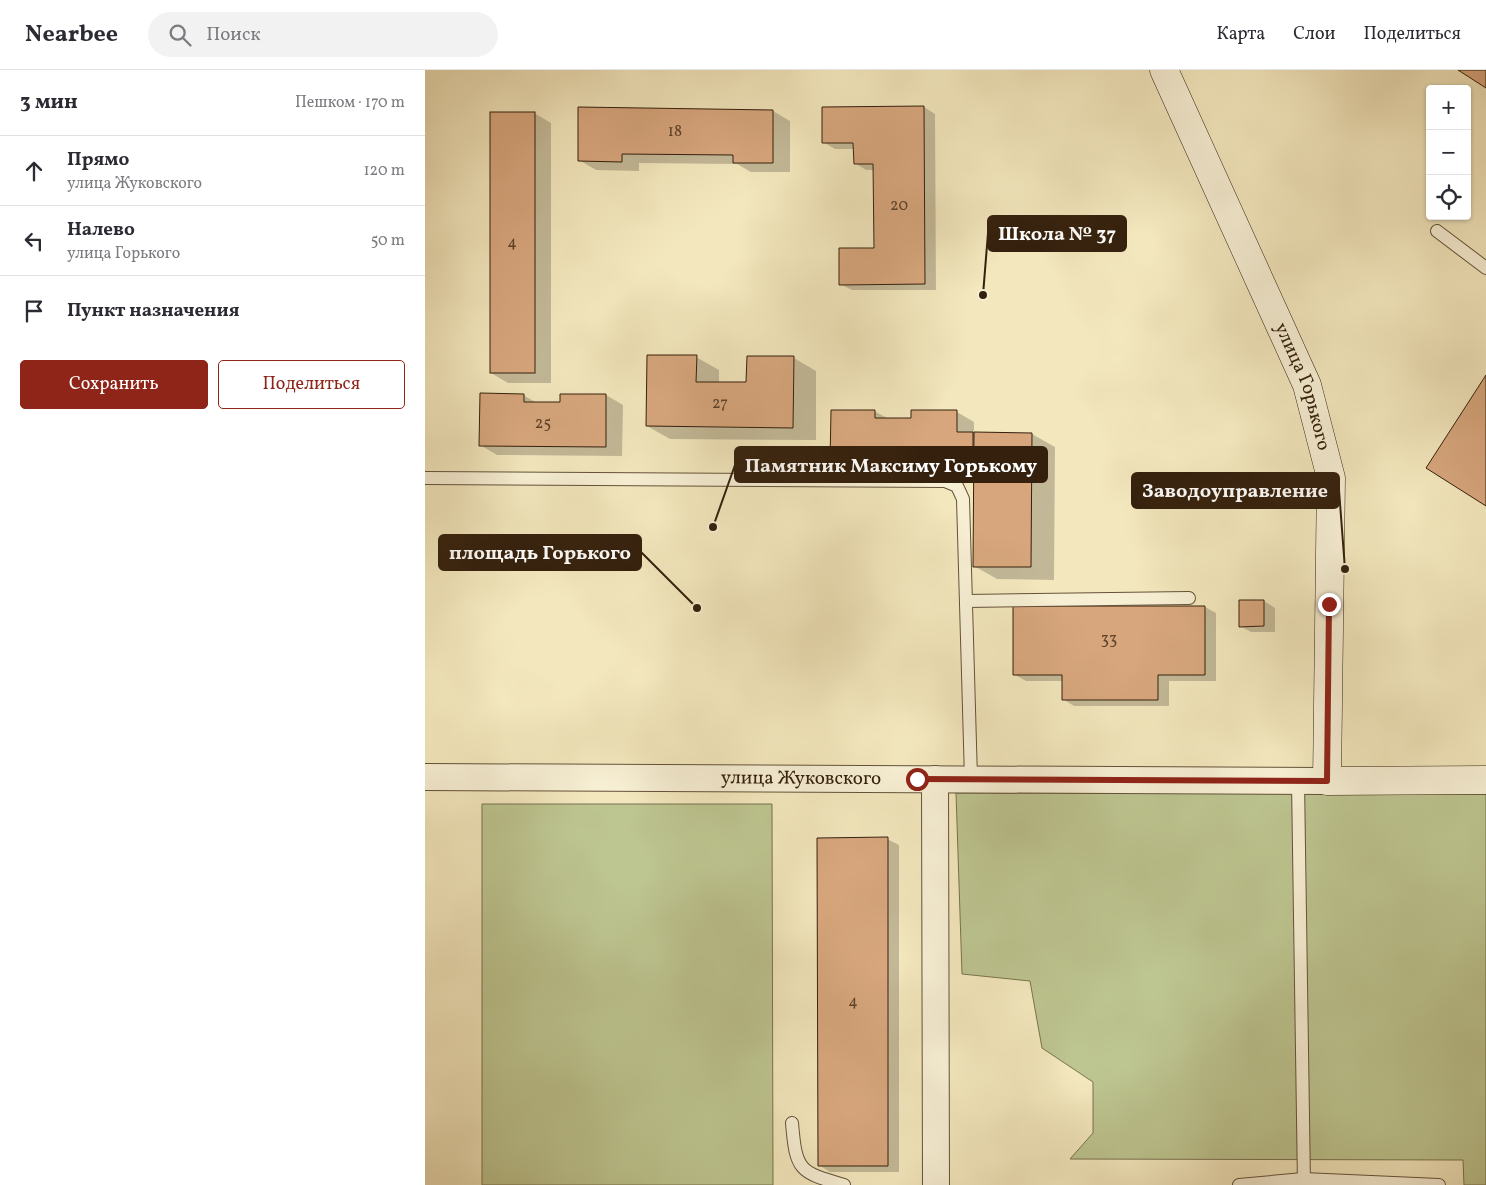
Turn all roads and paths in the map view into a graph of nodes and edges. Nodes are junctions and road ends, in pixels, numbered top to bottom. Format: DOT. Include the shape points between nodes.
graph roads {
  1 [pos="1164,70"];
  2 [pos="1437,231"];
  3 [pos="1486,268"];
  4 [pos="425,478"];
  5 [pos="1189,598"];
  6 [pos="966,601"];
  7 [pos="425,777"];
  8 [pos="935,779"];
  9 [pos="971,779"];
  10 [pos="1486,780"];
  11 [pos="1298,781"];
  12 [pos="1327,781"];
  13 [pos="792,1123"];
  14 [pos="1303,1182"];
  15 [pos="844,1185"];
  16 [pos="936,1185"];
  17 [pos="1239,1185"];
  18 [pos="1439,1185"];
  1 -- 12 [label="main road, улица Горького" via="1307,385 1331,478"];
  2 -- 3 [label="lane"];
  4 -- 6 [label="lane" via="945,481 957,486 963,499"];
  5 -- 6 [label="lane"];
  6 -- 9 [label="lane"];
  7 -- 8 [label="street, улица Жуковского"];
  8 -- 9 [label="street, улица Жуковского"];
  8 -- 16 [label="street"];
  9 -- 11 [label="street, улица Жуковского"];
  10 -- 12 [label="main road"];
  11 -- 12 [label="street, улица Жуковского"];
  11 -- 14 [label="lane"];
  13 -- 15 [label="lane" via="795,1153 800,1165 812,1176"];
  14 -- 17 [label="lane"];
  14 -- 18 [label="lane"];
}
